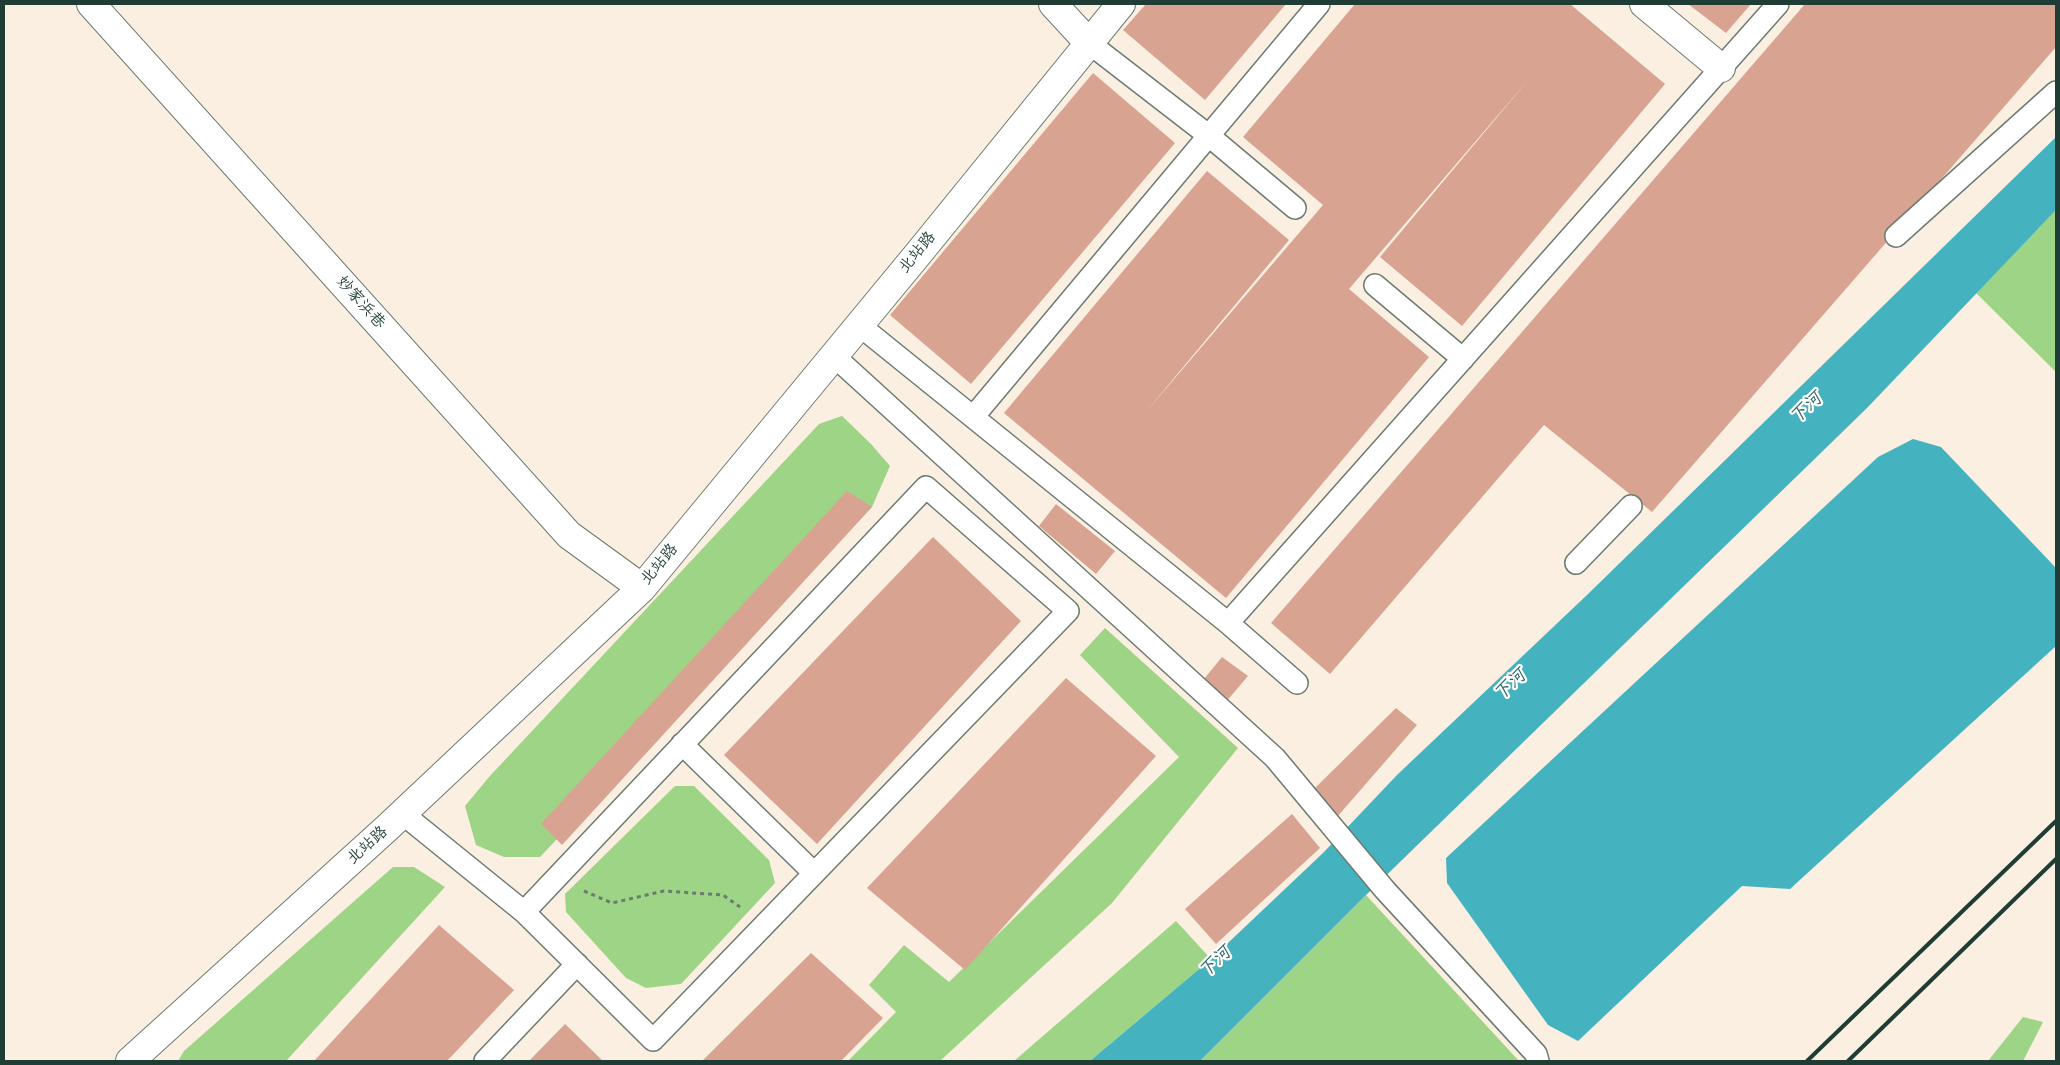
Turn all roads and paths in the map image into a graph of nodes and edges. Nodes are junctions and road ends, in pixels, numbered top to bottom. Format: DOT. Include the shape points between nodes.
graph roads {
  1 [pos="91,4"];
  2 [pos="1053,4"];
  3 [pos="1121,4"];
  4 [pos="1319,4"];
  5 [pos="1644,4"];
  6 [pos="1778,4"];
  7 [pos="1089,44"];
  8 [pos="1721,68"];
  9 [pos="2056,92"];
  10 [pos="1208,136"];
  11 [pos="1295,208"];
  12 [pos="1896,236"];
  13 [pos="1375,285"];
  14 [pos="859,325"];
  15 [pos="834,356"];
  16 [pos="1462,359"];
  17 [pos="973,417"];
  18 [pos="1632,506"];
  19 [pos="1576,563"];
  20 [pos="642,588"];
  21 [pos="1228,623"];
  22 [pos="1297,683"];
  23 [pos="682,744"];
  24 [pos="403,814"];
  25 [pos="814,873"];
  26 [pos="556,878"];
  27 [pos="524,912"];
  28 [pos="764,925"];
  29 [pos="576,964"];
  30 [pos="130,1061"];
  31 [pos="485,1061"];
  32 [pos="1538,1061"];
  1 -- 20 [label="street, 妙家浜巷" via="569,535"];
  2 -- 7 [label="street"];
  3 -- 7 [label="street, 北站路"];
  4 -- 10 [label="lane"];
  5 -- 8 [label="street"];
  6 -- 8 [label="lane"];
  7 -- 10 [label="lane"];
  7 -- 14 [label="street, 北站路"];
  8 -- 16 [label="lane"];
  9 -- 12 [label="lane"];
  10 -- 11 [label="lane"];
  10 -- 17 [label="lane"];
  13 -- 16 [label="lane"];
  14 -- 15 [label="street, 北站路"];
  14 -- 17 [label="lane"];
  15 -- 20 [label="street, 北站路"];
  15 -- 32 [label="lane" via="1275,758 1386,890 1536,1054"];
  16 -- 21 [label="lane"];
  17 -- 21 [label="lane"];
  18 -- 19 [label="lane"];
  20 -- 24 [label="street, 北站路"];
  21 -- 22 [label="lane"];
  23 -- 25 [label="lane"];
  23 -- 25 [label="lane" via="926,487 1068,611"];
  23 -- 26 [label="lane"];
  24 -- 27 [label="lane"];
  24 -- 30 [label="street, 北站路"];
  25 -- 28 [label="lane"];
  26 -- 27 [label="lane"];
  26 -- 28 [label="path" via="612,903 664,891 723,895"];
  27 -- 29 [label="lane"];
  28 -- 29 [label="lane" via="653,1040"];
  29 -- 31 [label="lane"];
}
